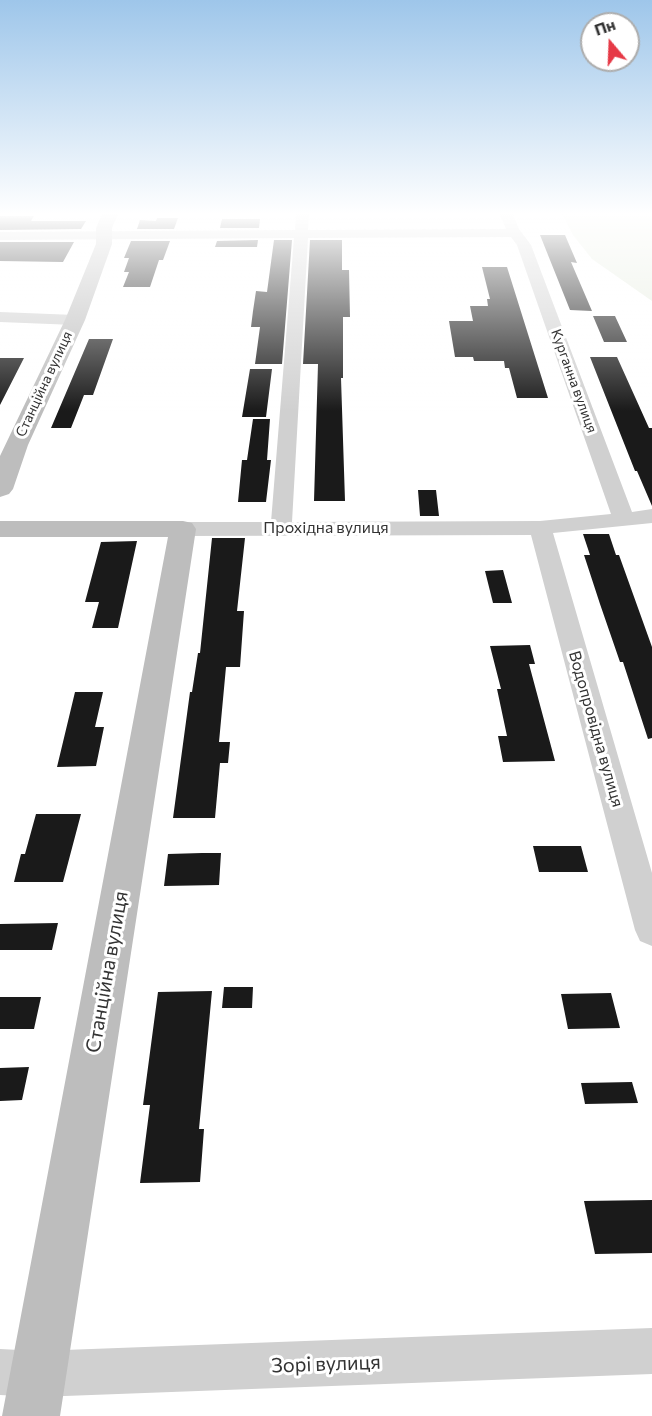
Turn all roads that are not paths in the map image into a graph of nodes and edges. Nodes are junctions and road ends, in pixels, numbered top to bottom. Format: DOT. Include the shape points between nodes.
graph roads {
  1 [pos="91,278"];
  2 [pos="299,278"];
  3 [pos="536,278"];
  4 [pos="0,316"];
  5 [pos="75,320"];
  6 [pos="8,445"];
  7 [pos="0,489"];
  8 [pos="652,516"];
  9 [pos="624,519"];
  10 [pos="280,528"];
  11 [pos="540,528"];
  12 [pos="0,529"];
  13 [pos="183,529"];
  14 [pos="652,930"];
  15 [pos="652,1351"];
  16 [pos="23,1387"];
  1 -- 5 [label="street, Станційна вулиця"];
  2 -- 10 [label="street"];
  3 -- 9 [label="street, Курганна вулиця"];
  4 -- 5 [label="street"];
  5 -- 6 [label="street, Станційна вулиця"];
  6 -- 7 [label="street, Станційна вулиця"];
  8 -- 9 [label="street, Прохідна вулиця"];
  9 -- 11 [label="street, Прохідна вулиця"];
  10 -- 11 [label="street, Прохідна вулиця"];
  10 -- 13 [label="street, Прохідна вулиця"];
  11 -- 14 [label="street, Водопровідна вулиця"];
  12 -- 13 [label="street, Прохідна вулиця"];
  13 -- 16 [label="street, Станційна вулиця"];
  15 -- 16 [label="street, Зорі вулиця"];
}
